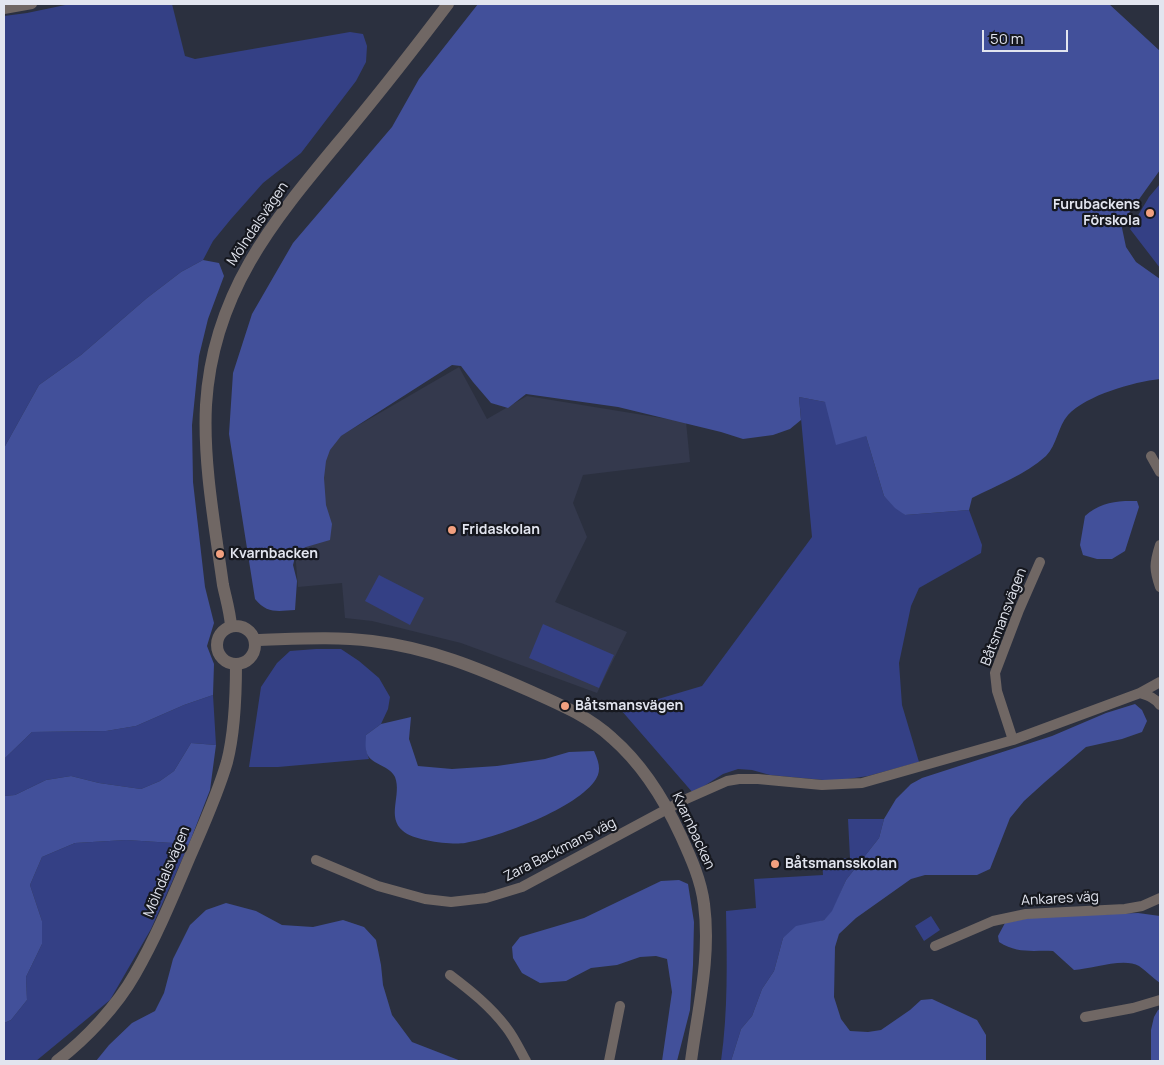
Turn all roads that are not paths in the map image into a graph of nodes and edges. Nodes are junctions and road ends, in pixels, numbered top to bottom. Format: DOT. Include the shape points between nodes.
graph roads {
  1 [pos="32,4"];
  2 [pos="448,4"];
  3 [pos="4,9"];
  4 [pos="1151,456"];
  5 [pos="1160,472"];
  6 [pos="1160,545"];
  7 [pos="1040,562"];
  8 [pos="1160,588"];
  9 [pos="232,626"];
  10 [pos="255,640"];
  11 [pos="236,664"];
  12 [pos="1160,682"];
  13 [pos="1140,693"];
  14 [pos="1160,705"];
  15 [pos="1013,740"];
  16 [pos="668,809"];
  17 [pos="316,860"];
  18 [pos="1160,898"];
  19 [pos="935,946"];
  20 [pos="450,975"];
  21 [pos="1160,1000"];
  22 [pos="620,1006"];
  23 [pos="1084,1017"];
  24 [pos="57,1061"];
  25 [pos="526,1061"];
  26 [pos="609,1061"];
  27 [pos="691,1061"];
  1 -- 3 [label="street"];
  2 -- 9 [label="street, Mölndalsvägen" via="285,208 250,259 224,316 211,362 206,438 213,510"];
  4 -- 5 [label="street"];
  6 -- 8 [label="street" via="1155,571"];
  7 -- 15 [label="street, Båtsmansvägen" via="995,673 997,691"];
  9 -- 10 [label="street" via="248,629"];
  9 -- 11 [label="street" via="222,632 217,645 223,658"];
  10 -- 11 [label="street" via="252,657"];
  10 -- 16 [label="street, Kvarnbacken" via="372,641 424,650 498,677 565,706 594,723 632,758 650,779"];
  11 -- 24 [label="street, Mölndalsvägen" via="227,762 202,829 157,931 123,992 95,1027"];
  12 -- 13 [label="street"];
  13 -- 14 [label="street" via="1157,700"];
  13 -- 15 [label="street"];
  15 -- 16 [label="street" via="862,783 822,786 758,779 727,781"];
  16 -- 17 [label="street, Zara Backmans väg" via="522,887 466,901 443,902 403,894"];
  16 -- 27 [label="street, Kvarnbacken" via="699,881 705,916 705,968"];
  18 -- 19 [label="street, Ankares väg" via="1125,910 1026,914 993,921"];
  20 -- 25 [label="street" via="495,1014"];
  21 -- 23 [label="street"];
  22 -- 26 [label="street"];
}
